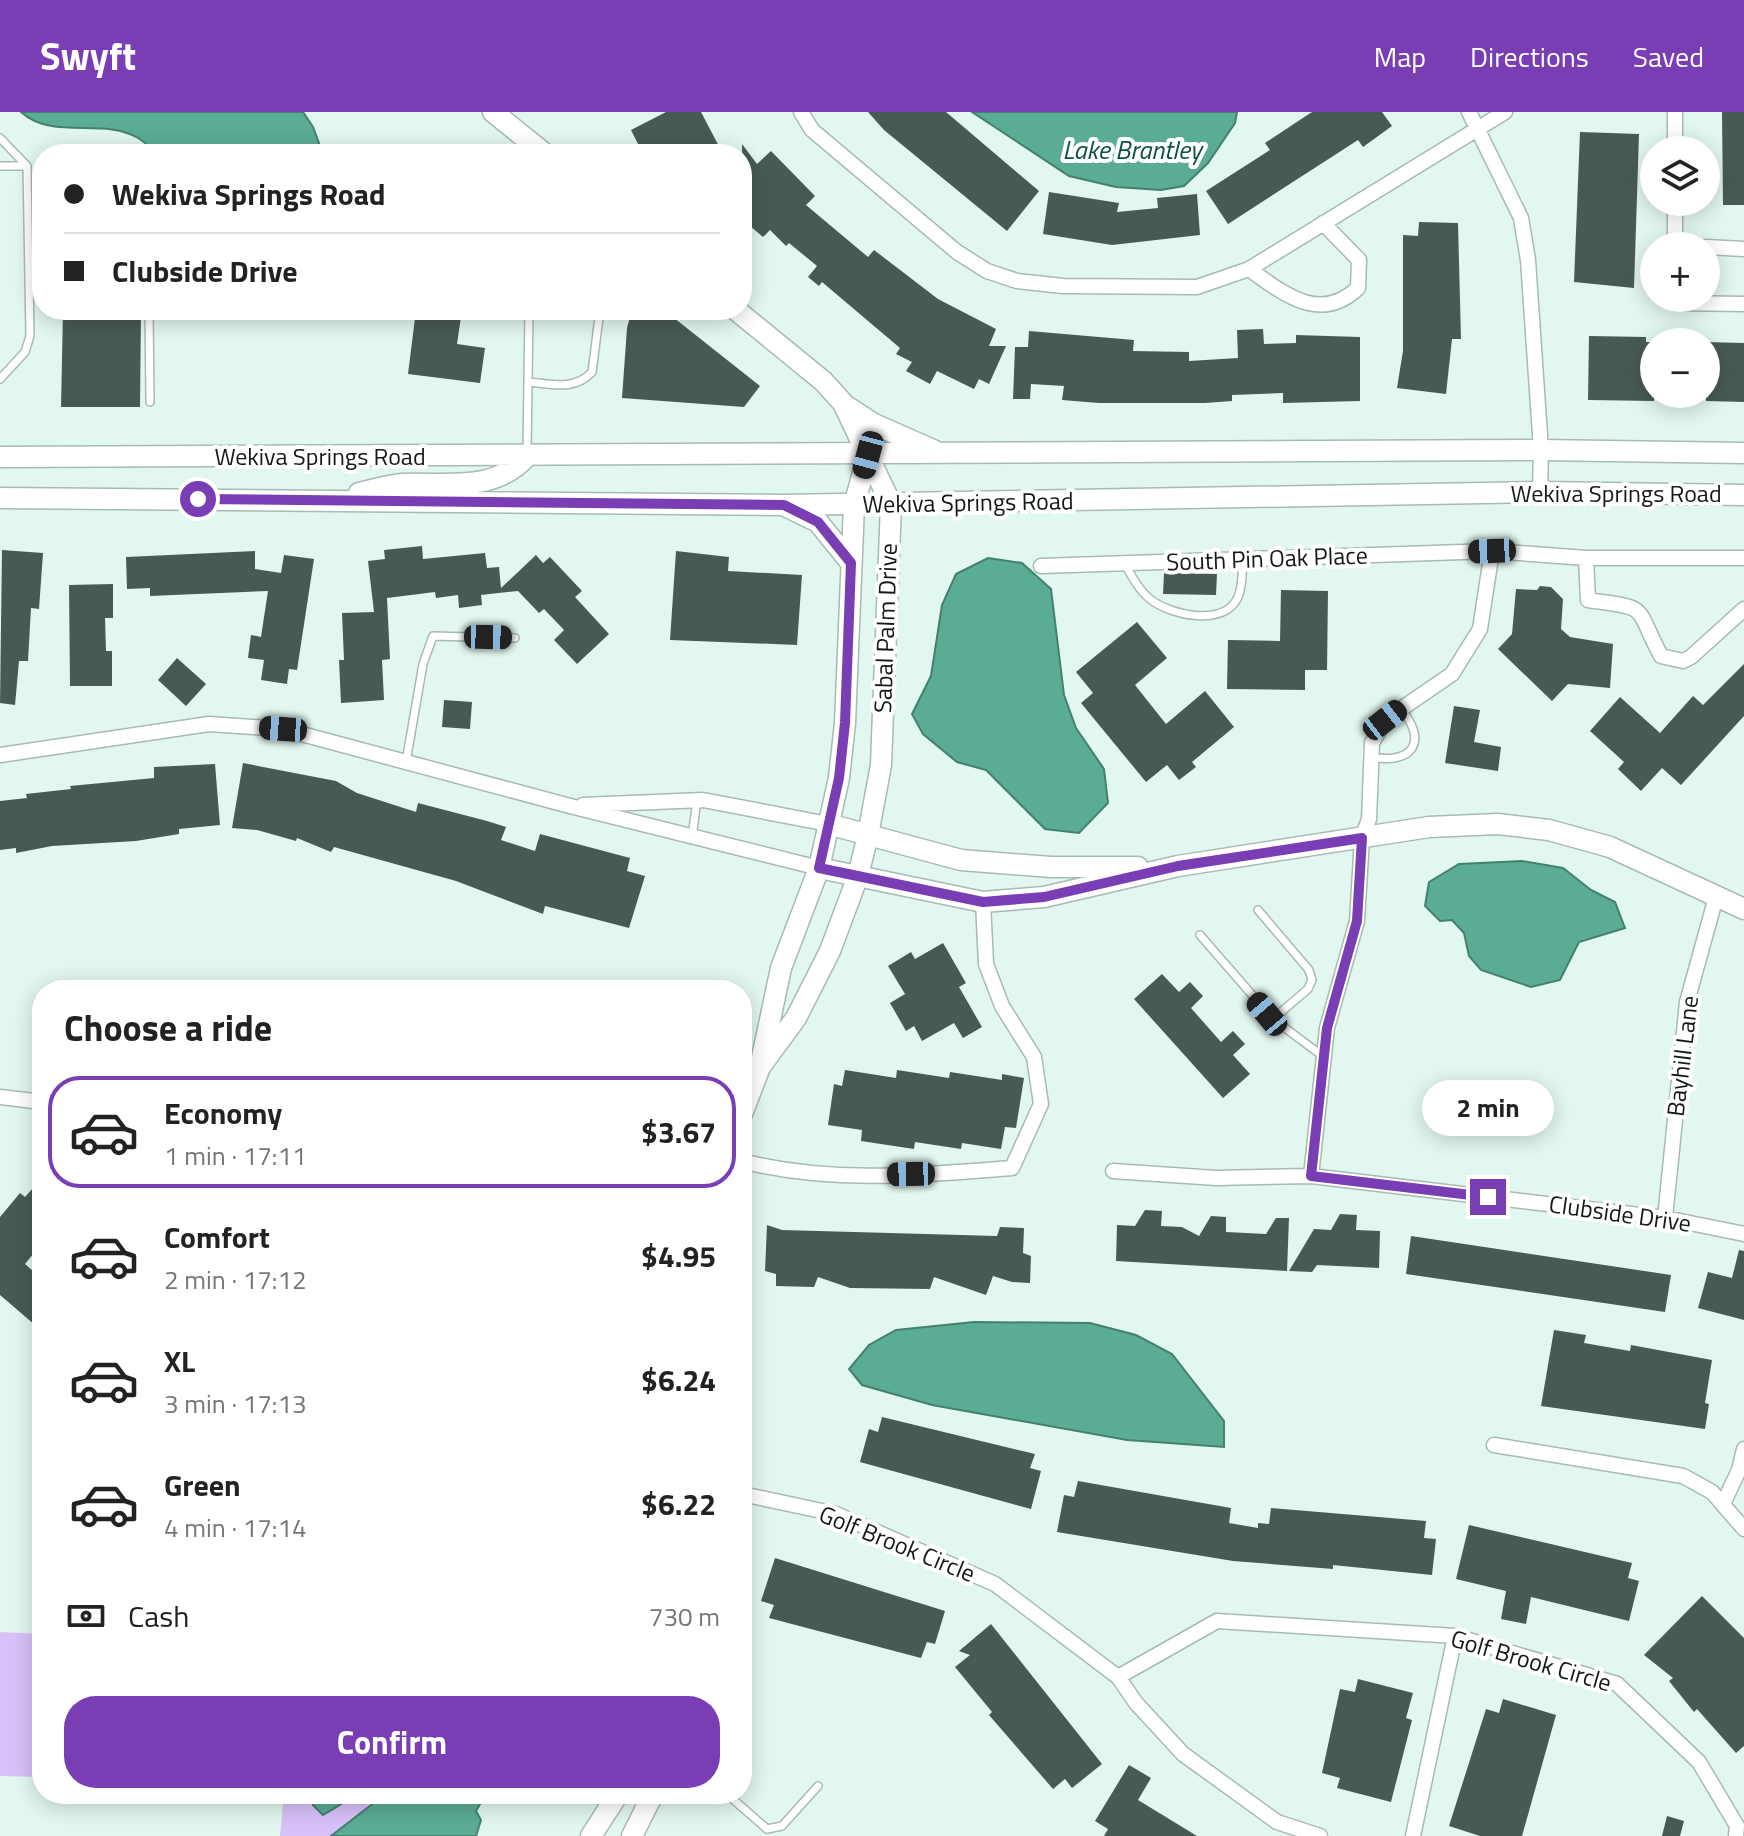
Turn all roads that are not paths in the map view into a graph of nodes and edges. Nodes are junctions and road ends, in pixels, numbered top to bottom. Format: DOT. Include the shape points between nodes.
graph roads {
  1 [pos="493,112"];
  2 [pos="801,112"];
  3 [pos="1469,112"];
  4 [pos="1505,112"];
  5 [pos="1675,112"];
  6 [pos="1479,129"];
  7 [pos="1675,136"];
  8 [pos="0,138"];
  9 [pos="533,144"];
  10 [pos="0,166"];
  11 [pos="27,166"];
  12 [pos="1323,223"];
  13 [pos="1720,248"];
  14 [pos="1744,249"];
  15 [pos="1249,269"];
  16 [pos="29,273"];
  17 [pos="1720,303"];
  18 [pos="1744,304"];
  19 [pos="149,320"];
  20 [pos="529,320"];
  21 [pos="599,320"];
  22 [pos="748,320"];
  23 [pos="0,380"];
  24 [pos="528,382"];
  25 [pos="150,402"];
  26 [pos="843,403"];
  27 [pos="1541,450"];
  28 [pos="1744,453"];
  29 [pos="868,455"];
  30 [pos="949,455"];
  31 [pos="527,456"];
  32 [pos="0,457"];
  33 [pos="1540,492"];
  34 [pos="1744,495"];
  35 [pos="0,498"];
  36 [pos="324,500"];
  37 [pos="891,504"];
  38 [pos="784,505"];
  39 [pos="854,505"];
  40 [pos="1492,551"];
  41 [pos="1586,558"];
  42 [pos="1744,558"];
  43 [pos="1243,560"];
  44 [pos="851,563"];
  45 [pos="1125,564"];
  46 [pos="1041,566"];
  47 [pos="1744,609"];
  48 [pos="515,638"];
  49 [pos="1400,708"];
  50 [pos="0,755"];
  51 [pos="1371,757"];
  52 [pos="406,762"];
  53 [pos="697,800"];
  54 [pos="570,806"];
  55 [pos="828,824"];
  56 [pos="868,835"];
  57 [pos="692,837"];
  58 [pos="1362,838"];
  59 [pos="1178,866"];
  60 [pos="819,868"];
  61 [pos="858,876"];
  62 [pos="1716,897"];
  63 [pos="983,902"];
  64 [pos="1744,909"];
  65 [pos="1258,910"];
  66 [pos="1200,935"];
  67 [pos="1273,1019"];
  68 [pos="1324,1057"];
  69 [pos="760,1067"];
  70 [pos="752,1088"];
  71 [pos="0,1097"];
  72 [pos="32,1100"];
  73 [pos="752,1164"];
  74 [pos="1113,1171"];
  75 [pos="1311,1176"];
  76 [pos="1665,1218"];
  77 [pos="1744,1234"];
  78 [pos="1494,1445"];
  79 [pos="1744,1449"];
  80 [pos="752,1496"];
  81 [pos="1723,1504"];
  82 [pos="1744,1529"];
  83 [pos="1455,1636"];
  84 [pos="1118,1677"];
  85 [pos="818,1786"];
  86 [pos="612,1804"];
  87 [pos="648,1804"];
  88 [pos="738,1804"];
  89 [pos="591,1836"];
  90 [pos="632,1836"];
  91 [pos="1320,1836"];
  92 [pos="1413,1836"];
  93 [pos="1736,1836"];
  1 -- 9 [label="main road"];
  2 -- 15 [label="street" via="812,130 957,252 987,271 1017,281 1106,288 1197,287"];
  3 -- 6 [label="street"];
  4 -- 6 [label="street"];
  5 -- 7 [label="street"];
  6 -- 12 [label="street"];
  6 -- 27 [label="street" via="1521,218"];
  8 -- 11 [label="lane"];
  10 -- 11 [label="lane"];
  11 -- 16 [label="lane"];
  12 -- 15 [label="street"];
  12 -- 15 [label="street" via="1359,260 1358,288 1343,303 1314,306"];
  13 -- 14 [label="street"];
  16 -- 23 [label="lane" via="30,336 25,352"];
  17 -- 18 [label="street"];
  19 -- 25 [label="lane"];
  20 -- 24 [label="lane"];
  21 -- 24 [label="lane" via="587,377 567,386"];
  22 -- 26 [label="main road"];
  24 -- 31 [label="lane"];
  26 -- 29 [label="main road"];
  26 -- 30 [label="main road" via="900,437"];
  27 -- 28 [label="main road, Wekiva Springs Road"];
  27 -- 30 [label="main road, Wekiva Springs Road"];
  27 -- 33 [label="street"];
  29 -- 30 [label="main road, Wekiva Springs Road"];
  29 -- 31 [label="main road, Wekiva Springs Road"];
  29 -- 37 [label="main road, Sabal Palm Drive"];
  29 -- 39 [label="main road, Sabal Palm Drive"];
  31 -- 32 [label="main road, Wekiva Springs Road"];
  31 -- 36 [label="main road" via="495,481 398,484"];
  33 -- 34 [label="main road, Wekiva Springs Road"];
  33 -- 37 [label="main road, Wekiva Springs Road"];
  35 -- 36 [label="main road, Wekiva Springs Road"];
  36 -- 38 [label="main road, Wekiva Springs Road"];
  37 -- 39 [label="main road, Wekiva Springs Road"];
  37 -- 56 [label="main road, Sabal Palm Drive" via="881,765"];
  38 -- 39 [label="main road, Wekiva Springs Road"];
  38 -- 44 [label="main road" via="818,522"];
  39 -- 44 [label="main road, Sabal Palm Drive"];
  40 -- 41 [label="street, South Pin Oak Place"];
  40 -- 43 [label="street, South Pin Oak Place"];
  40 -- 49 [label="street" via="1480,629 1452,674"];
  41 -- 42 [label="street, South Pin Oak Place"];
  41 -- 47 [label="street" via="1588,600 1624,603 1643,614 1661,656 1683,661 1691,657"];
  43 -- 45 [label="street, South Pin Oak Place"];
  43 -- 45 [label="lane" via="1238,598 1226,612 1207,616 1171,612 1150,600"];
  44 -- 55 [label="main road, Sabal Palm Drive" via="845,723"];
  45 -- 46 [label="street, South Pin Oak Place"];
  48 -- 52 [label="lane" via="433,636"];
  49 -- 51 [label="street" via="1377,730"];
  49 -- 51 [label="lane" via="1416,732 1415,745 1396,760"];
  50 -- 52 [label="street" via="209,724 283,729"];
  51 -- 58 [label="street" via="1369,819"];
  52 -- 54 [label="street"];
  53 -- 54 [label="street"];
  53 -- 55 [label="street"];
  53 -- 57 [label="lane"];
  54 -- 57 [label="street"];
  55 -- 56 [label="main road"];
  55 -- 60 [label="main road, Sabal Palm Drive"];
  56 -- 59 [label="main road" via="961,860 1051,867"];
  56 -- 61 [label="main road, Sabal Palm Drive"];
  57 -- 60 [label="street"];
  58 -- 59 [label="main road"];
  58 -- 62 [label="main road" via="1429,827 1498,824 1549,830 1610,847"];
  58 -- 68 [label="street" via="1357,921"];
  59 -- 63 [label="main road" via="1044,897"];
  60 -- 61 [label="main road"];
  60 -- 69 [label="main road, Sabal Palm Drive" via="781,968"];
  61 -- 63 [label="main road"];
  61 -- 69 [label="main road, Sabal Palm Drive" via="810,991"];
  62 -- 64 [label="main road"];
  62 -- 76 [label="street, Bayhill Lane" via="1687,1002"];
  63 -- 73 [label="street" via="986,964 1002,1006 1034,1057 1041,1104 1012,1168 838,1176"];
  65 -- 67 [label="lane" via="1312,980"];
  66 -- 67 [label="lane"];
  67 -- 68 [label="lane"];
  68 -- 75 [label="street"];
  69 -- 70 [label="main road, Sabal Palm Drive"];
  71 -- 72 [label="street"];
  74 -- 75 [label="street, Clubside Drive" via="1216,1178"];
  75 -- 76 [label="street, Clubside Drive"];
  76 -- 77 [label="street, Clubside Drive"];
  78 -- 81 [label="street" via="1683,1476"];
  79 -- 81 [label="street"];
  80 -- 84 [label="street, Golf Brook Circle" via="836,1514 995,1584"];
  81 -- 82 [label="street"];
  83 -- 84 [label="street, Golf Brook Circle" via="1217,1621"];
  83 -- 92 [label="street"];
  83 -- 93 [label="street, Golf Brook Circle" via="1617,1684 1699,1762 1737,1826"];
  84 -- 91 [label="street, Golf Brook Circle" via="1183,1754 1277,1822"];
  85 -- 88 [label="lane" via="782,1826 767,1829"];
  86 -- 89 [label="main road"];
  87 -- 90 [label="main road"];
}
